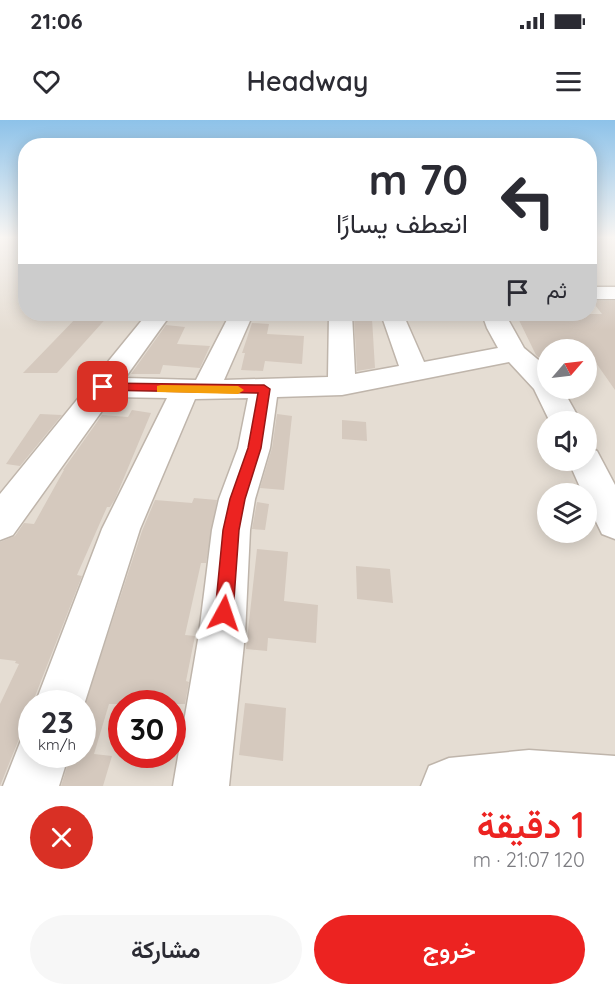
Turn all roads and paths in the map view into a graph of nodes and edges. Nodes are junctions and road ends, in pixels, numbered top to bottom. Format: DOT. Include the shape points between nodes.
graph roads {
  1 [pos="597,293"];
  2 [pos="615,293"];
  3 [pos="154,321"];
  4 [pos="237,321"];
  5 [pos="340,321"];
  6 [pos="395,321"];
  7 [pos="496,321"];
  8 [pos="514,353"];
  9 [pos="415,372"];
  10 [pos="537,374"];
  11 [pos="342,386"];
  12 [pos="103,387"];
  13 [pos="264,389"];
  14 [pos="195,390"];
  15 [pos="590,471"];
  16 [pos="615,522"];
  17 [pos="0,523"];
  18 [pos="65,690"];
  19 [pos="37,768"];
  20 [pos="615,784"];
  21 [pos="31,786"];
  22 [pos="201,786"];
  23 [pos="449,786"];
  1 -- 2 [label="street"];
  3 -- 12 [label="street"];
  4 -- 14 [label="street"];
  5 -- 11 [label="street"];
  6 -- 9 [label="street"];
  7 -- 8 [label="street"];
  8 -- 9 [label="street"];
  8 -- 10 [label="street"];
  9 -- 11 [label="street"];
  11 -- 13 [label="street"];
  12 -- 14 [label="street"];
  12 -- 17 [label="street"];
  13 -- 14 [label="street"];
  13 -- 22 [label="street" via="254,448 231,530 222,634"];
  14 -- 18 [label="street" via="121,529"];
  15 -- 16 [label="street"];
  19 -- 21 [label="street"];
  20 -- 23 [label="street" via="529,777"];
}
